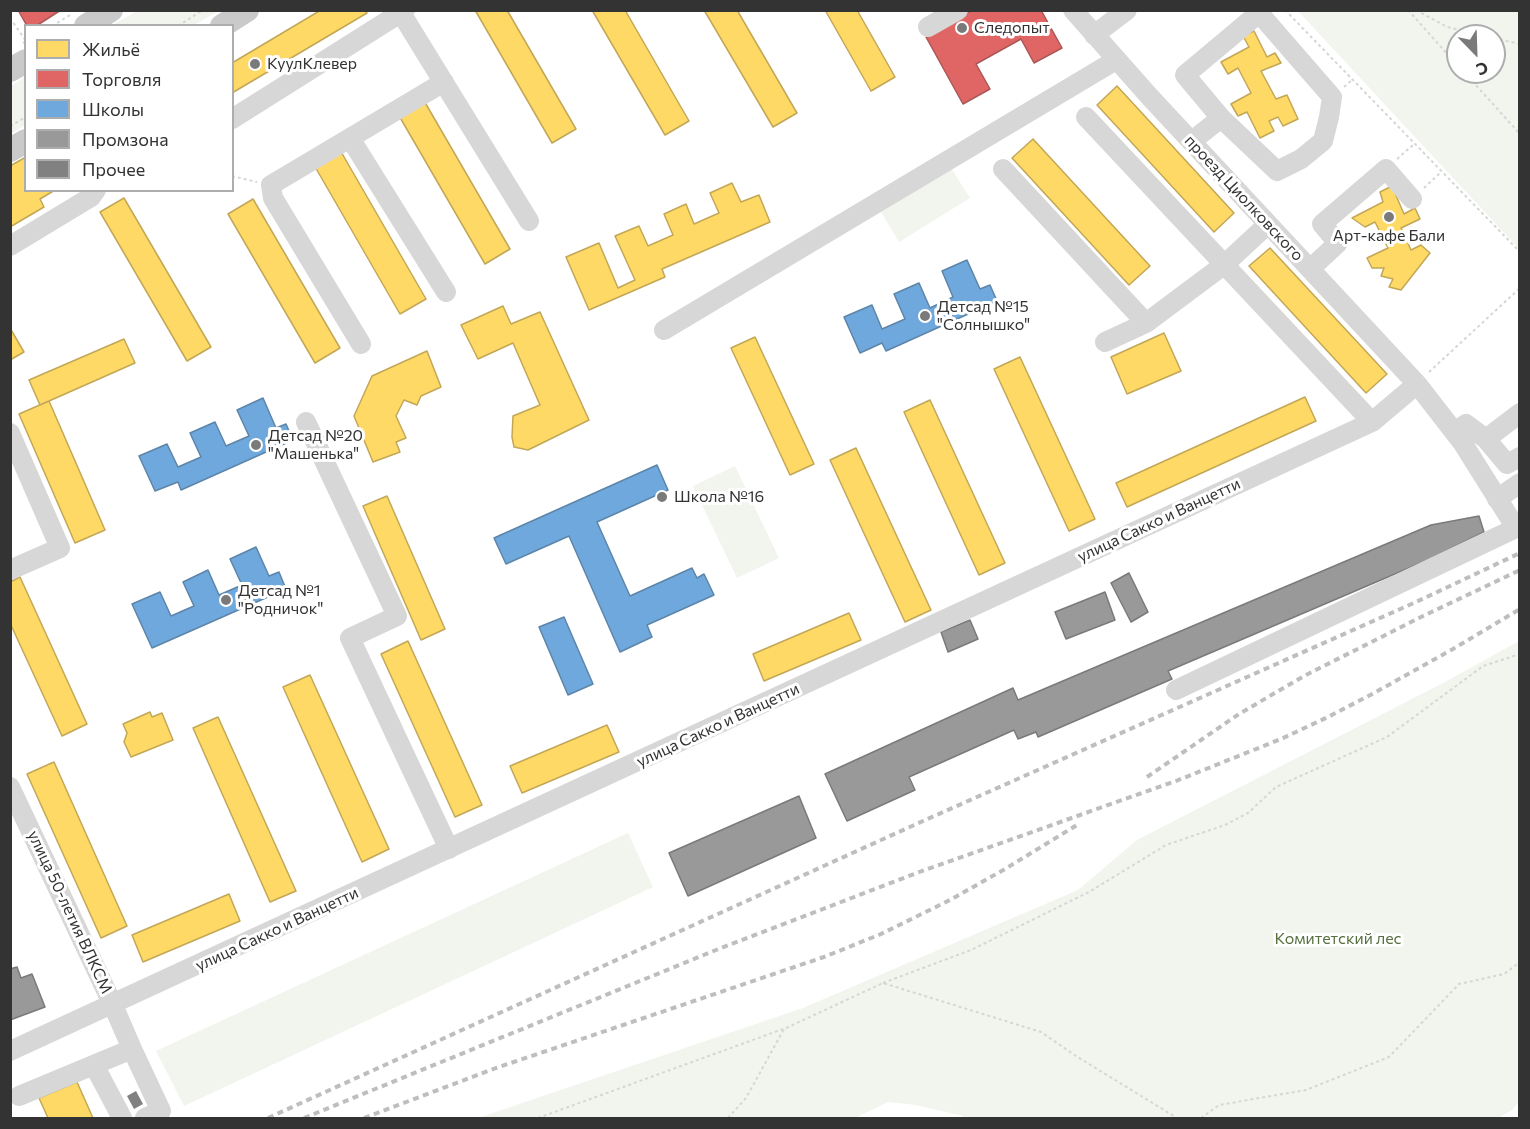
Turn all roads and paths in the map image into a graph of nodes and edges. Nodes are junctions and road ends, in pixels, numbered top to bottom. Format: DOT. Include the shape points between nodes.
graph roads {
  1 [pos="78,10"];
  2 [pos="111,10"];
  3 [pos="203,10"];
  4 [pos="247,10"];
  5 [pos="958,10"];
  6 [pos="1073,10"];
  7 [pos="1127,10"];
  8 [pos="1285,10"];
  9 [pos="1408,10"];
  10 [pos="1416,10"];
  11 [pos="403,12"];
  12 [pos="10,18"];
  13 [pos="55,24"];
  14 [pos="89,24"];
  15 [pos="181,24"];
  16 [pos="225,24"];
  17 [pos="1446,26"];
  18 [pos="928,27"];
  19 [pos="1095,35"];
  20 [pos="24,38"];
  21 [pos="1446,53"];
  22 [pos="1116,60"];
  23 [pos="24,62"];
  24 [pos="10,70"];
  25 [pos="444,82"];
  26 [pos="1475,84"];
  27 [pos="1086,117"];
  28 [pos="24,118"];
  29 [pos="234,118"];
  30 [pos="1221,118"];
  31 [pos="10,126"];
  32 [pos="1520,134"];
  33 [pos="350,138"];
  34 [pos="1192,141"];
  35 [pos="24,142"];
  36 [pos="1414,144"];
  37 [pos="10,150"];
  38 [pos="1003,169"];
  39 [pos="1386,169"];
  40 [pos="1441,172"];
  41 [pos="234,176"];
  42 [pos="271,185"];
  43 [pos="95,192"];
  44 [pos="1412,199"];
  45 [pos="528,221"];
  46 [pos="1268,225"];
  47 [pos="10,246"];
  48 [pos="1520,252"];
  49 [pos="1225,264"];
  50 [pos="1310,269"];
  51 [pos="1520,288"];
  52 [pos="446,292"];
  53 [pos="1146,323"];
  54 [pos="664,330"];
  55 [pos="1105,342"];
  56 [pos="361,344"];
  57 [pos="1416,384"];
  58 [pos="1520,413"];
  59 [pos="306,422"];
  60 [pos="1372,422"];
  61 [pos="1454,432"];
  62 [pos="10,433"];
  63 [pos="1486,439"];
  64 [pos="1516,471"];
  65 [pos="1497,499"];
  66 [pos="1518,527"];
  67 [pos="10,570"];
  68 [pos="1520,654"];
  69 [pos="1176,690"];
  70 [pos="10,787"];
  71 [pos="449,849"];
  72 [pos="1520,962"];
  73 [pos="884,983"];
  74 [pos="113,1005"];
  75 [pos="783,1029"];
  76 [pos="132,1049"];
  77 [pos="10,1051"];
  78 [pos="94,1065"];
  79 [pos="19,1096"];
  80 [pos="122,1119"];
  81 [pos="145,1119"];
  82 [pos="538,1119"];
  83 [pos="728,1119"];
  84 [pos="1177,1119"];
  85 [pos="1201,1119"];
  1 -- 13 [label="path"];
  2 -- 14 [label="main road"];
  3 -- 15 [label="path"];
  4 -- 16 [label="main road"];
  5 -- 18 [label="street"];
  6 -- 19 [label="street, проезд Циолковского"];
  7 -- 19 [label="street"];
  8 -- 36 [label="path"];
  9 -- 21 [label="path"];
  10 -- 17 [label="path"];
  11 -- 25 [label="street"];
  11 -- 29 [label="street"];
  12 -- 20 [label="path"];
  19 -- 22 [label="street, проезд Циолковского"];
  22 -- 34 [label="street, проезд Циолковского"];
  22 -- 54 [label="street"];
  23 -- 24 [label="main road"];
  25 -- 33 [label="street"];
  25 -- 45 [label="street"];
  26 -- 32 [label="path"];
  27 -- 49 [label="street"];
  28 -- 31 [label="path"];
  30 -- 30 [label="street" via="1277,171 1301,159 1323,141 1332,97 1259,13 1185,75"];
  30 -- 34 [label="street"];
  33 -- 42 [label="street"];
  33 -- 52 [label="street"];
  34 -- 46 [label="street, проезд Циолковского"];
  35 -- 37 [label="main road"];
  36 -- 39 [label="path"];
  36 -- 40 [label="path"];
  38 -- 53 [label="street"];
  39 -- 44 [label="street"];
  39 -- 50 [label="street" via="1322,224 1338,243"];
  40 -- 44 [label="path"];
  40 -- 48 [label="path"];
  41 -- 42 [label="path"];
  42 -- 56 [label="street" via="273,198"];
  43 -- 47 [label="street"];
  46 -- 49 [label="street"];
  46 -- 50 [label="street, проезд Циолковского"];
  49 -- 53 [label="street"];
  49 -- 60 [label="street"];
  50 -- 57 [label="street, проезд Циолковского"];
  51 -- 57 [label="path"];
  53 -- 55 [label="street"];
  57 -- 60 [label="street, улица Сакко и Ванцетти"];
  57 -- 61 [label="street, проезд Циолковского"];
  58 -- 63 [label="street"];
  59 -- 71 [label="street" via="397,616 350,638"];
  60 -- 71 [label="street, улица Сакко и Ванцетти"];
  61 -- 63 [label="street" via="1466,424"];
  61 -- 65 [label="street, проезд Циолковского"];
  62 -- 67 [label="street" via="60,548"];
  63 -- 64 [label="street"];
  64 -- 65 [label="street"];
  65 -- 66 [label="street, проезд Циолковского"];
  66 -- 69 [label="street"];
  68 -- 73 [label="path" via="1483,666 1387,737 1276,787 1248,813 1233,821 1166,846 1089,892 971,950"];
  70 -- 74 [label="street, улица 50-летия ВЛКСМ"];
  71 -- 74 [label="street, улица Сакко и Ванцетти"];
  72 -- 85 [label="path" via="1504,974 1459,984 1389,1057 1306,1090 1219,1105"];
  73 -- 75 [label="path"];
  73 -- 84 [label="path" via="1041,1032"];
  74 -- 76 [label="street, улица 50-летия ВЛКСМ"];
  74 -- 77 [label="street, улица Сакко и Ванцетти"];
  75 -- 82 [label="path"];
  75 -- 83 [label="path" via="746,1098"];
  76 -- 78 [label="street"];
  76 -- 81 [label="street, улица 50-летия ВЛКСМ" via="161,1111"];
  78 -- 79 [label="street"];
  78 -- 80 [label="street"];
}
